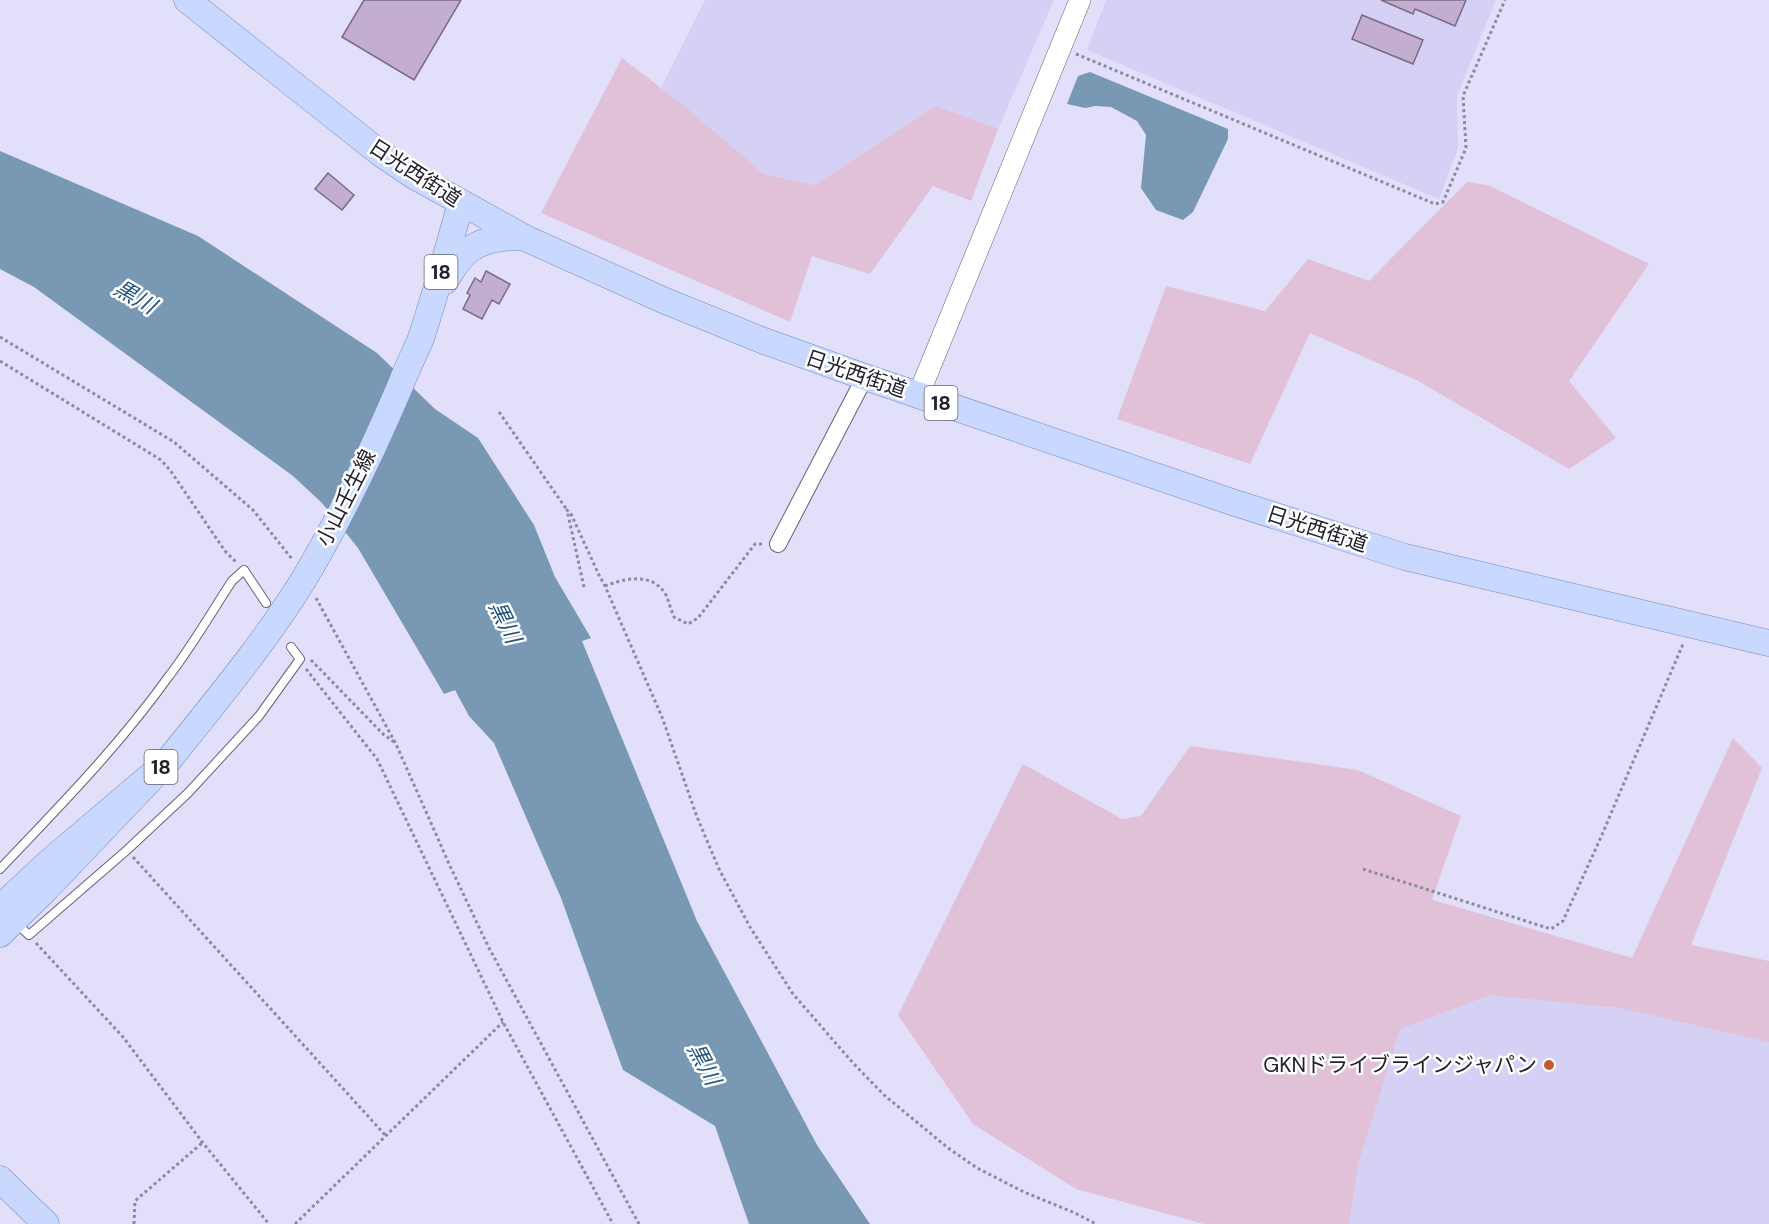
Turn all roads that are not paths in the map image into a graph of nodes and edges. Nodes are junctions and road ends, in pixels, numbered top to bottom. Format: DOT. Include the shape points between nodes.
graph roads {
  1 [pos="187,0"];
  2 [pos="1080,0"];
  3 [pos="461,202"];
  4 [pos="525,238"];
  5 [pos="435,297"];
  6 [pos="865,377"];
  7 [pos="918,396"];
  8 [pos="778,544"];
  9 [pos="266,603"];
  10 [pos="1769,643"];
  11 [pos="291,647"];
  12 [pos="0,869"];
  13 [pos="8,921"];
  14 [pos="0,1179"];
  15 [pos="0,1202"];
  16 [pos="22,1224"];
  17 [pos="46,1224"];
  1 -- 3 [label="main road, 日光西街道 / 18" via="381,153"];
  2 -- 7 [label="street"];
  3 -- 4 [label="main road, 日光西街道 / 18"];
  3 -- 5 [label="main road, 小山壬生線 / 18"];
  4 -- 5 [label="main road" via="497,238 468,250"];
  4 -- 6 [label="main road, 日光西街道 / 18" via="733,329"];
  5 -- 13 [label="main road, 小山壬生線 / 18" via="369,454 306,575 237,676 168,761 48,864"];
  6 -- 7 [label="main road, 日光西街道 / 18"];
  6 -- 8 [label="street"];
  7 -- 10 [label="main road, 日光西街道 / 18" via="1405,557"];
  9 -- 12 [label="lane" via="244,570 232,581 170,676 124,734"];
  11 -- 13 [label="lane" via="300,659 260,716 188,793 127,850"];
  14 -- 17 [label="main road"];
  15 -- 16 [label="main road"];
}
